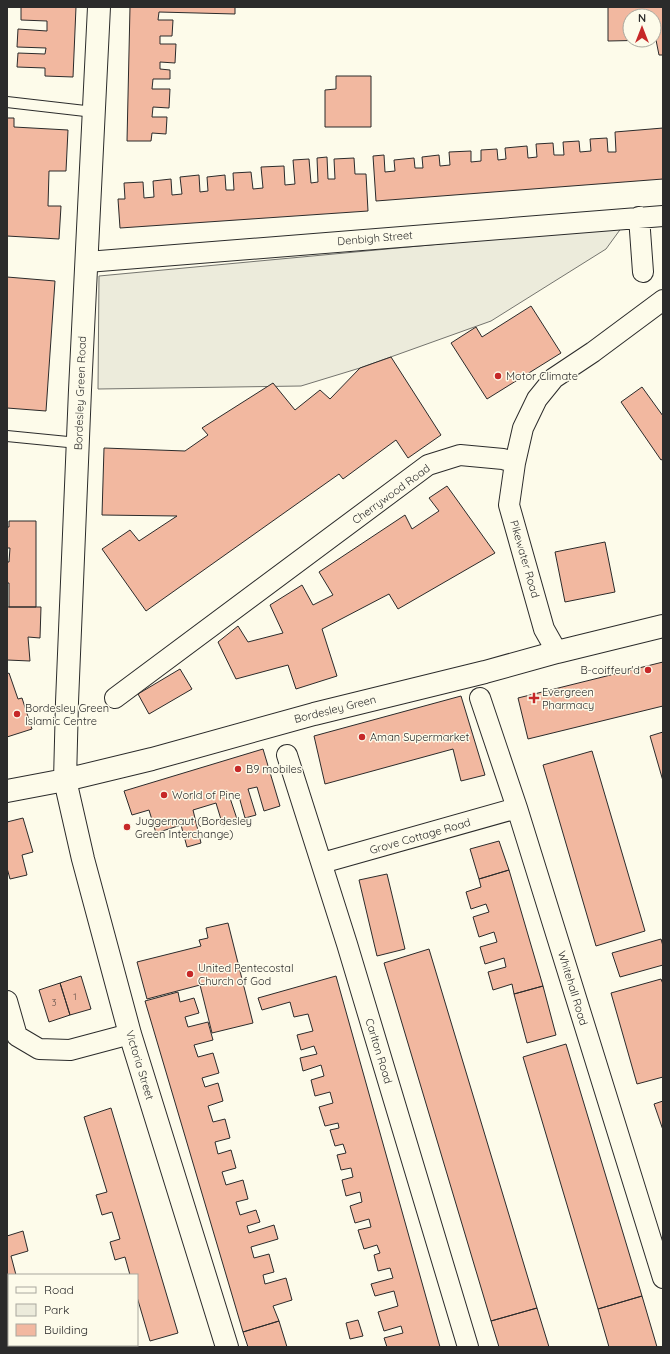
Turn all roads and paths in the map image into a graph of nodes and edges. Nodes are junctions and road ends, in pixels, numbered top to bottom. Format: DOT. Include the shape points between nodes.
graph roads {
  1 [pos="99,7"];
  2 [pos="7,102"];
  3 [pos="94,112"];
  4 [pos="663,216"];
  5 [pos="639,217"];
  6 [pos="87,262"];
  7 [pos="642,272"];
  8 [pos="663,300"];
  9 [pos="7,436"];
  10 [pos="78,443"];
  11 [pos="515,463"];
  12 [pos="663,626"];
  13 [pos="557,652"];
  14 [pos="115,698"];
  15 [pos="480,698"];
  16 [pos="287,755"];
  17 [pos="65,780"];
  18 [pos="7,791"];
  19 [pos="517,808"];
  20 [pos="322,863"];
  21 [pos="7,1001"];
  22 [pos="130,1034"];
  23 [pos="663,1278"];
  24 [pos="227,1347"];
  25 [pos="468,1347"];
  1 -- 3 [label="main road, Bordesley Green Road"];
  2 -- 3 [label="lane"];
  3 -- 6 [label="main road, Bordesley Green Road"];
  4 -- 5 [label="street, Denbigh Street"];
  5 -- 6 [label="street, Denbigh Street"];
  5 -- 7 [label="street"];
  6 -- 10 [label="main road, Bordesley Green Road"];
  8 -- 11 [label="street" via="554,378 537,399 523,428"];
  9 -- 10 [label="lane"];
  10 -- 17 [label="main road, Bordesley Green Road"];
  11 -- 13 [label="street, Pikewater Road" via="509,505 544,629"];
  11 -- 14 [label="street, Cherrywood Road" via="503,459 460,455 428,465"];
  12 -- 13 [label="main road, Bordesley Green"];
  13 -- 17 [label="main road, Bordesley Green"];
  15 -- 19 [label="street, Whitehall Road"];
  16 -- 20 [label="street, Carlton Road"];
  17 -- 18 [label="main road, Bordesley Green"];
  17 -- 22 [label="main road, Victoria Street"];
  19 -- 20 [label="street, Grove Cottage Road"];
  19 -- 23 [label="street, Whitehall Road"];
  20 -- 25 [label="street, Carlton Road"];
  21 -- 22 [label="street" via="17,1036 39,1049 70,1050"];
  22 -- 24 [label="main road, Victoria Street"];
}
